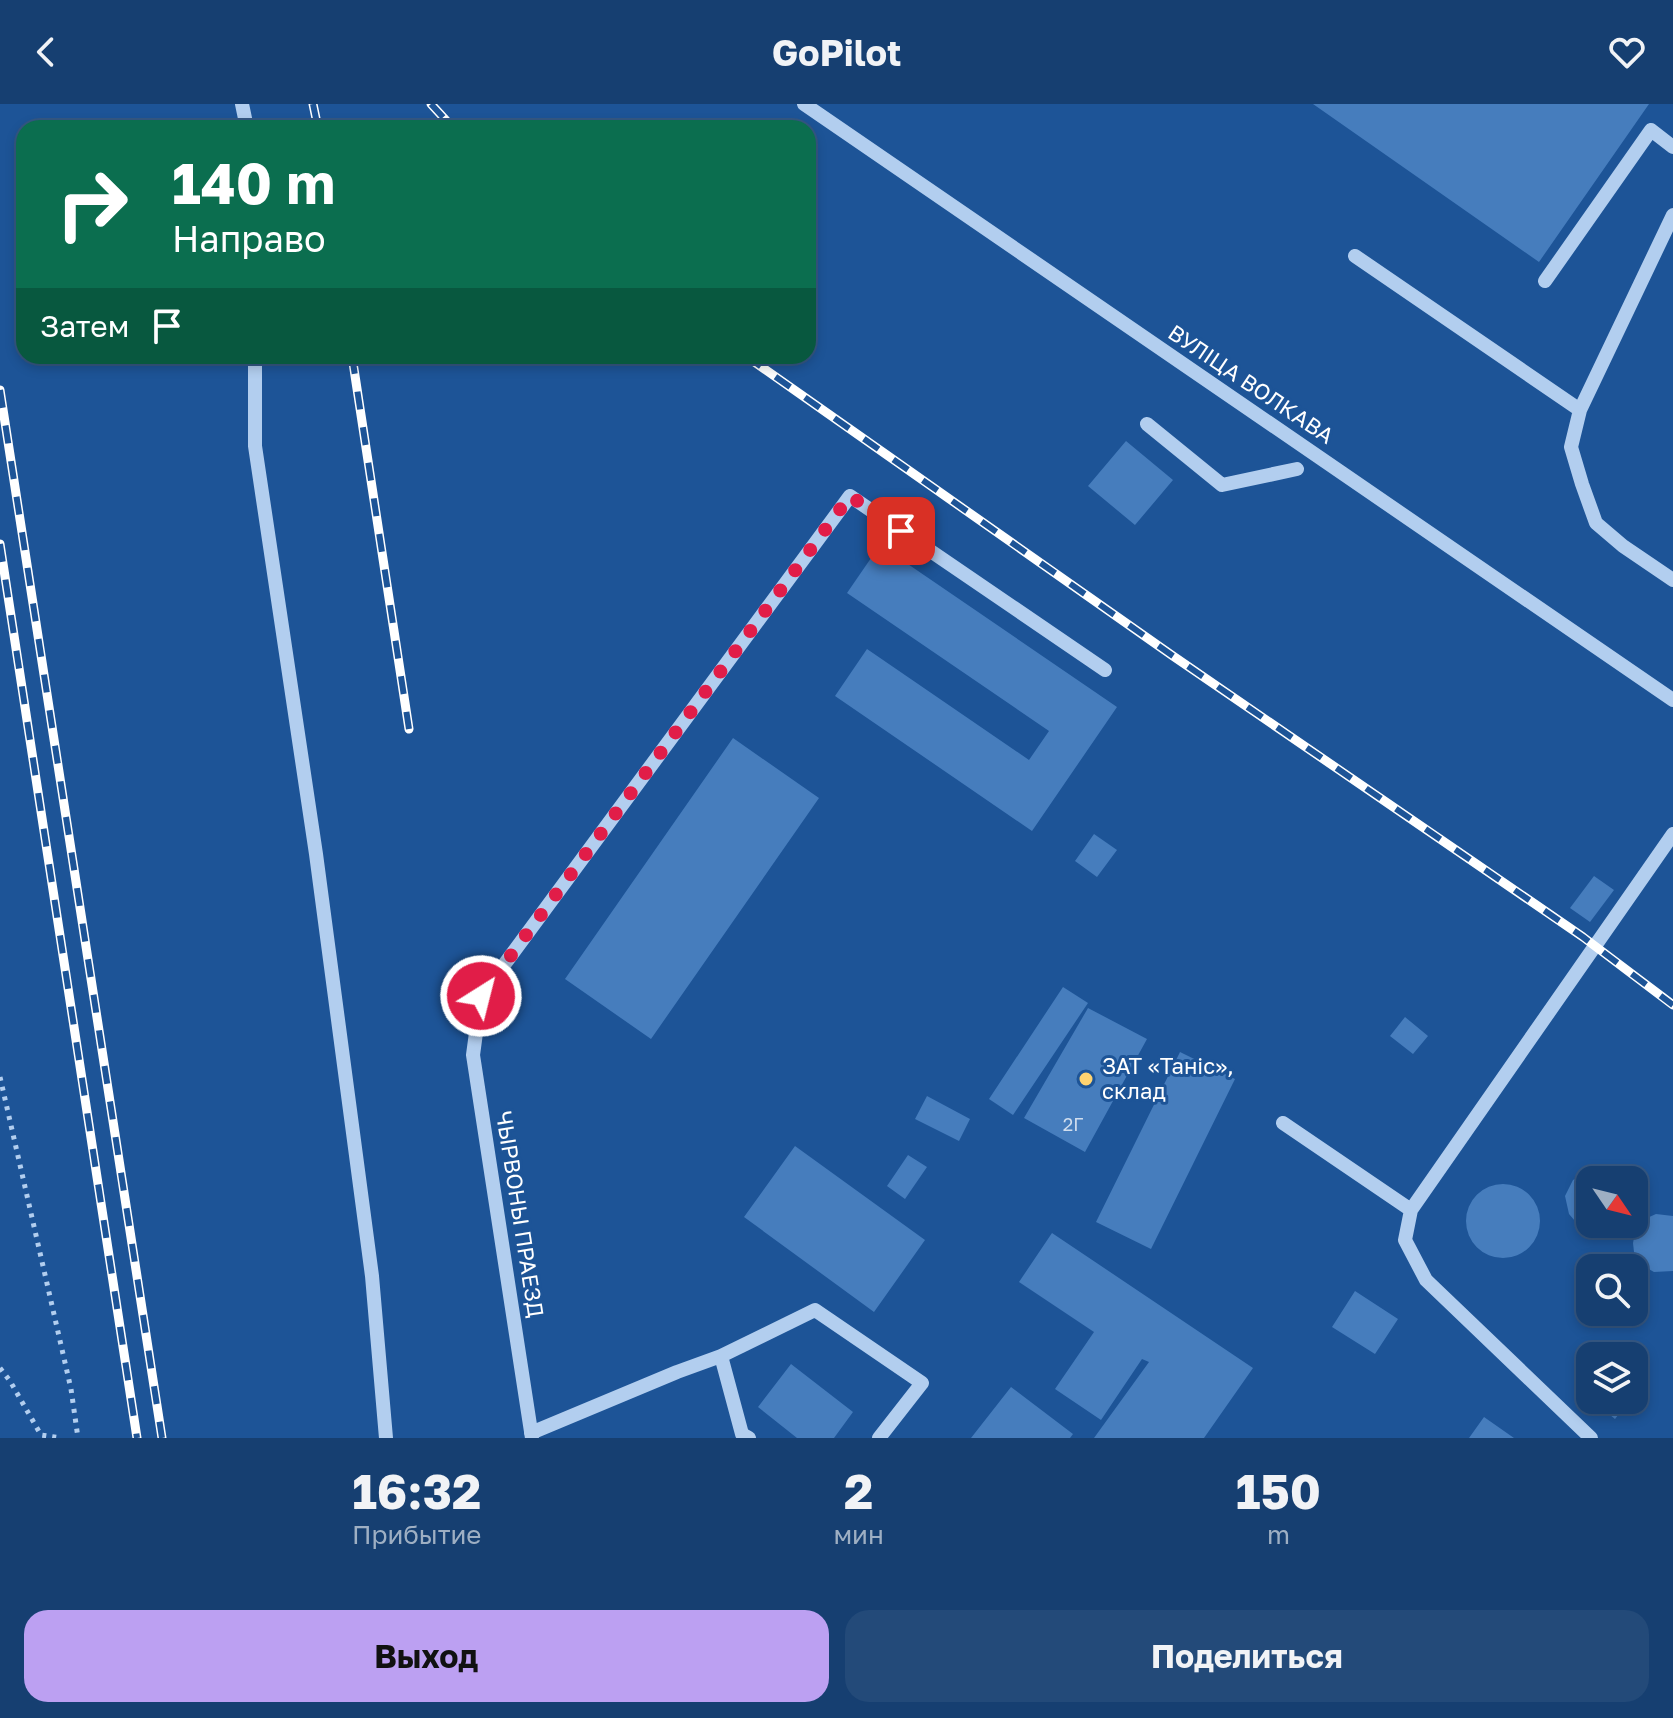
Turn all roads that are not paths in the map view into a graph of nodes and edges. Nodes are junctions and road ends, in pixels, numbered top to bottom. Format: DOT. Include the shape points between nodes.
graph roads {
  1 [pos="804,104"];
  2 [pos="1673,147"];
  3 [pos="1673,215"];
  4 [pos="1355,256"];
  5 [pos="1545,281"];
  6 [pos="255,364"];
  7 [pos="1580,410"];
  8 [pos="1147,424"];
  9 [pos="1297,469"];
  10 [pos="1673,580"];
  11 [pos="1105,670"];
  12 [pos="1673,700"];
  13 [pos="1673,834"];
  14 [pos="1283,1123"];
  15 [pos="1411,1210"];
  16 [pos="721,1356"];
  17 [pos="532,1436"];
  18 [pos="1585,1436"];
  19 [pos="386,1438"];
  20 [pos="749,1438"];
  21 [pos="879,1438"];
  1 -- 12 [label="street, ВУЛІЦА ВОЛКАВА"];
  2 -- 5 [label="street" via="1651,130"];
  3 -- 7 [label="street"];
  4 -- 7 [label="street"];
  6 -- 19 [label="street" via="255,446 372,1276"];
  7 -- 10 [label="street" via="1571,447 1596,523"];
  8 -- 9 [label="street" via="1222,485"];
  11 -- 17 [label="street, ЧЫРВОНЫ ПРАЕЗД" via="850,496 481,996 473,1055"];
  13 -- 15 [label="street"];
  14 -- 15 [label="street"];
  15 -- 18 [label="street" via="1405,1240 1426,1280"];
  16 -- 17 [label="street"];
  16 -- 20 [label="street" via="742,1434"];
  16 -- 21 [label="street" via="815,1310 922,1383"];
}
